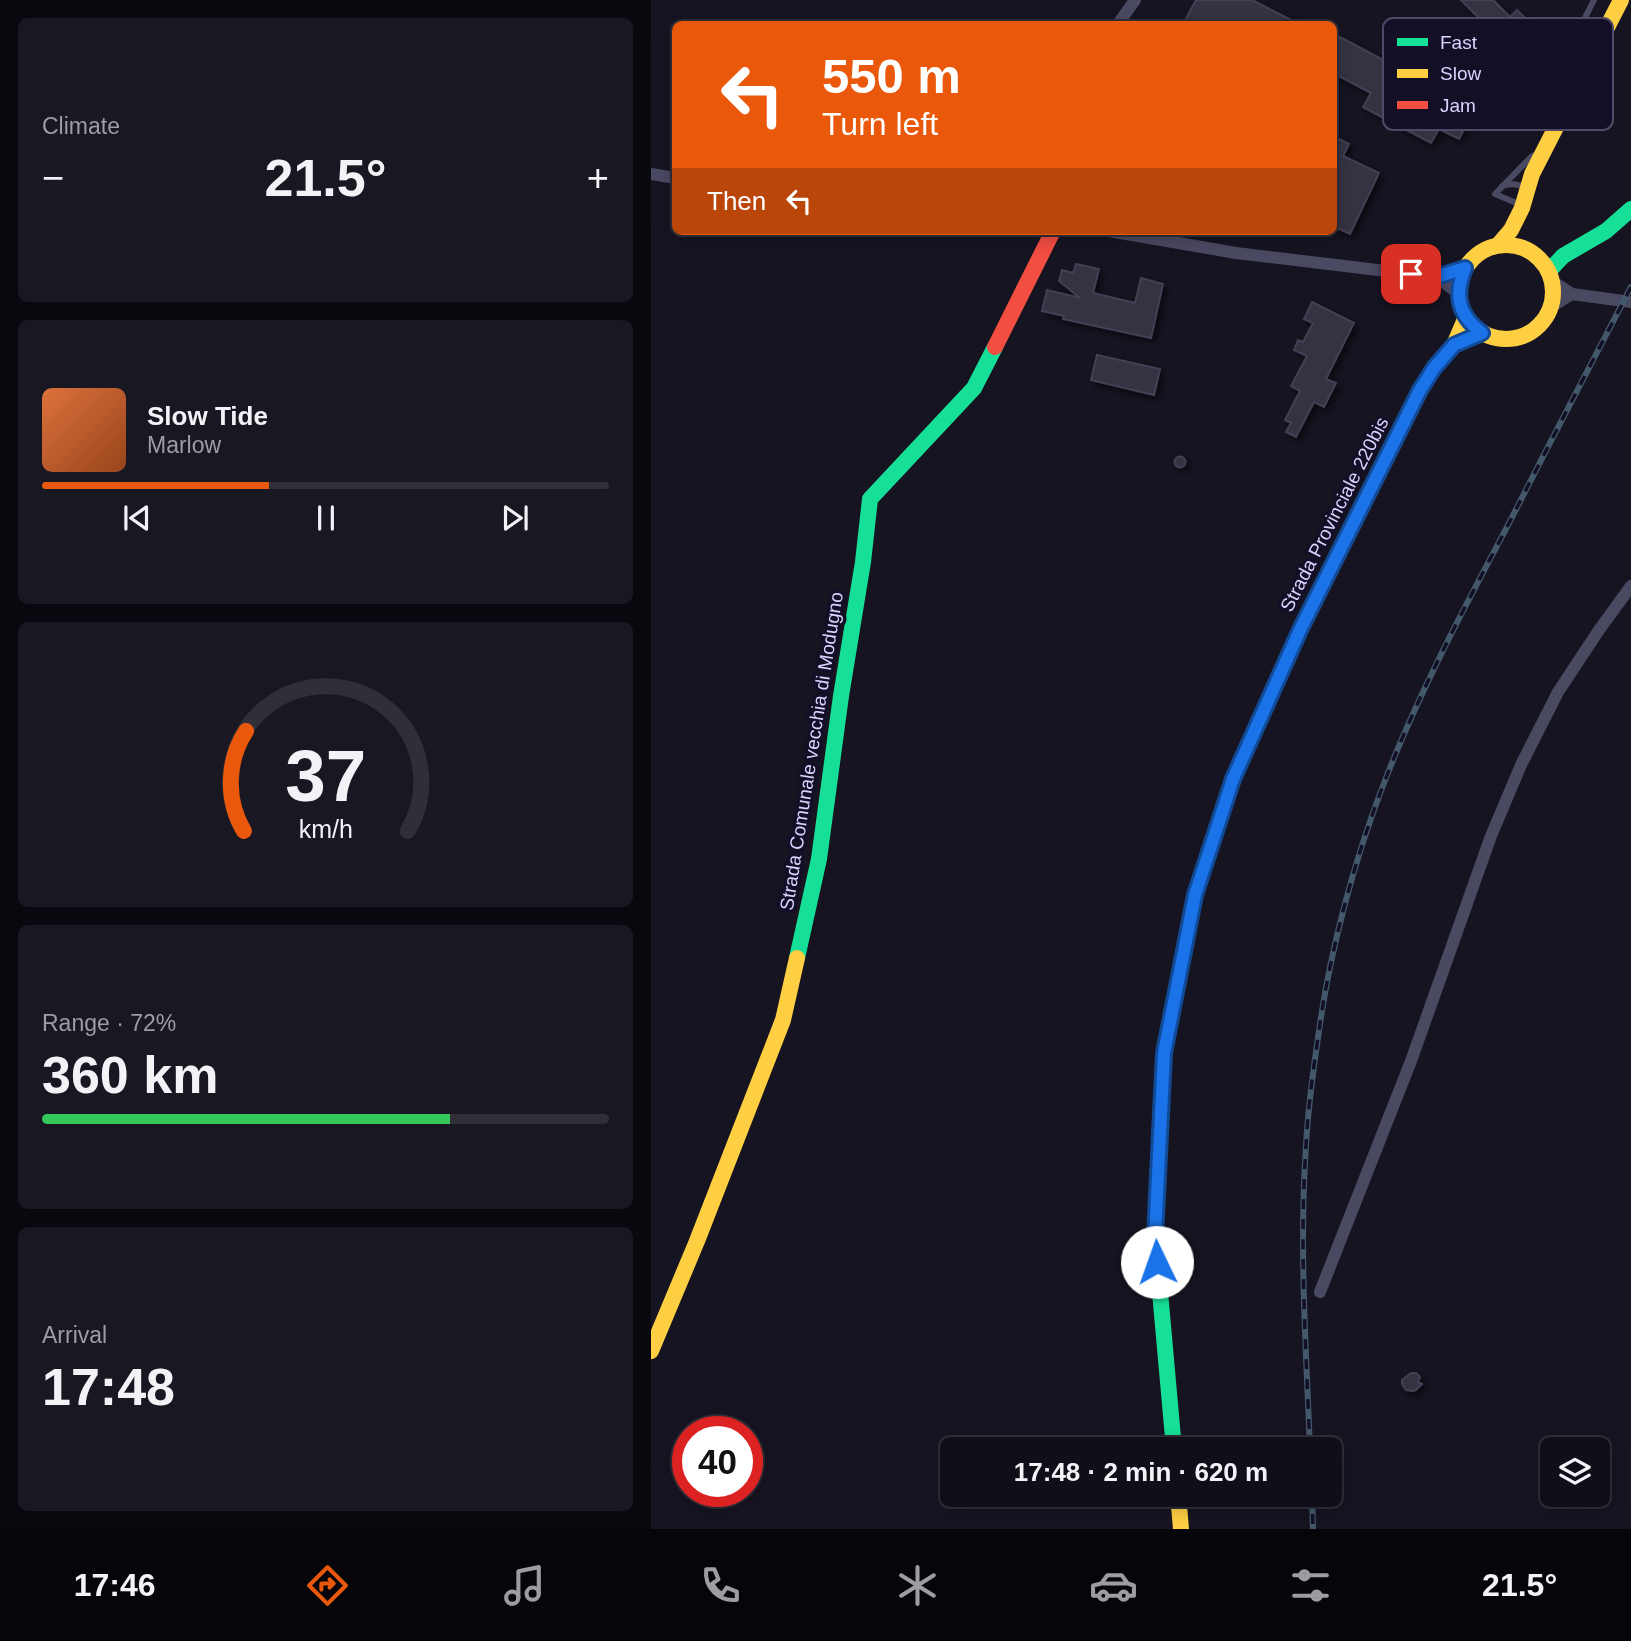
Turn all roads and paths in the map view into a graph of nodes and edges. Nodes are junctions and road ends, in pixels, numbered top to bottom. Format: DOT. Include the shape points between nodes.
graph roads {
  1 [pos="1135,0"];
  2 [pos="1594,0"];
  3 [pos="1621,0"];
  4 [pos="1585,18"];
  5 [pos="1612,18"];
  6 [pos="1120,21"];
  7 [pos="1555,130"];
  8 [pos="1544,151"];
  9 [pos="651,174"];
  10 [pos="672,178"];
  11 [pos="1501,186"];
  12 [pos="1527,188"];
  13 [pos="1522,208"];
  14 [pos="1631,209"];
  15 [pos="1051,235"];
  16 [pos="1132,235"];
  17 [pos="1499,244"];
  18 [pos="1528,249"];
  19 [pos="1465,268"];
  20 [pos="1551,276"];
  21 [pos="1436,277"];
  22 [pos="1458,293"];
  23 [pos="1572,294"];
  24 [pos="1631,302"];
  25 [pos="1551,307"];
  26 [pos="1466,317"];
  27 [pos="1482,333"];
  28 [pos="1454,345"];
  29 [pos="1631,586"];
  30 [pos="1320,1292"];
  31 [pos="651,1351"];
  32 [pos="1173,1437"];
  33 [pos="1179,1507"];
  34 [pos="1181,1529"];
  1 -- 6 [label="street"];
  2 -- 4 [label="lane"];
  3 -- 5 [label="street"];
  7 -- 8 [label="street"];
  8 -- 11 [label="lane" via="1531,157"];
  8 -- 12 [label="street"];
  9 -- 10 [label="street"];
  11 -- 12 [label="lane"];
  11 -- 13 [label="lane" via="1495,194"];
  12 -- 13 [label="street"];
  13 -- 17 [label="street"];
  13 -- 18 [label="street"];
  14 -- 20 [label="street" via="1606,231 1563,256"];
  15 -- 31 [label="street, Strada Comunale vecchia di Modugno" via="974,388 870,499 819,859 783,1020"];
  16 -- 21 [label="street" via="1235,253"];
  17 -- 18 [label="street"];
  17 -- 19 [label="street" via="1485,249"];
  18 -- 20 [label="street"];
  19 -- 21 [label="street"];
  19 -- 22 [label="street"];
  20 -- 23 [label="street"];
  20 -- 25 [label="street"];
  21 -- 22 [label="street"];
  22 -- 26 [label="street"];
  23 -- 24 [label="street"];
  23 -- 25 [label="street"];
  25 -- 27 [label="street" via="1545,319 1523,336 1495,338"];
  26 -- 27 [label="street"];
  26 -- 28 [label="street, Strada Provinciale 220bis"];
  27 -- 28 [label="street, Strada Provinciale 220bis"];
  28 -- 32 [label="street, Strada Provinciale 220bis" via="1420,390 1300,630 1233,779 1195,895 1164,1053 1155,1236"];
  29 -- 30 [label="street" via="1558,692 1521,765"];
  33 -- 34 [label="street"];
}
